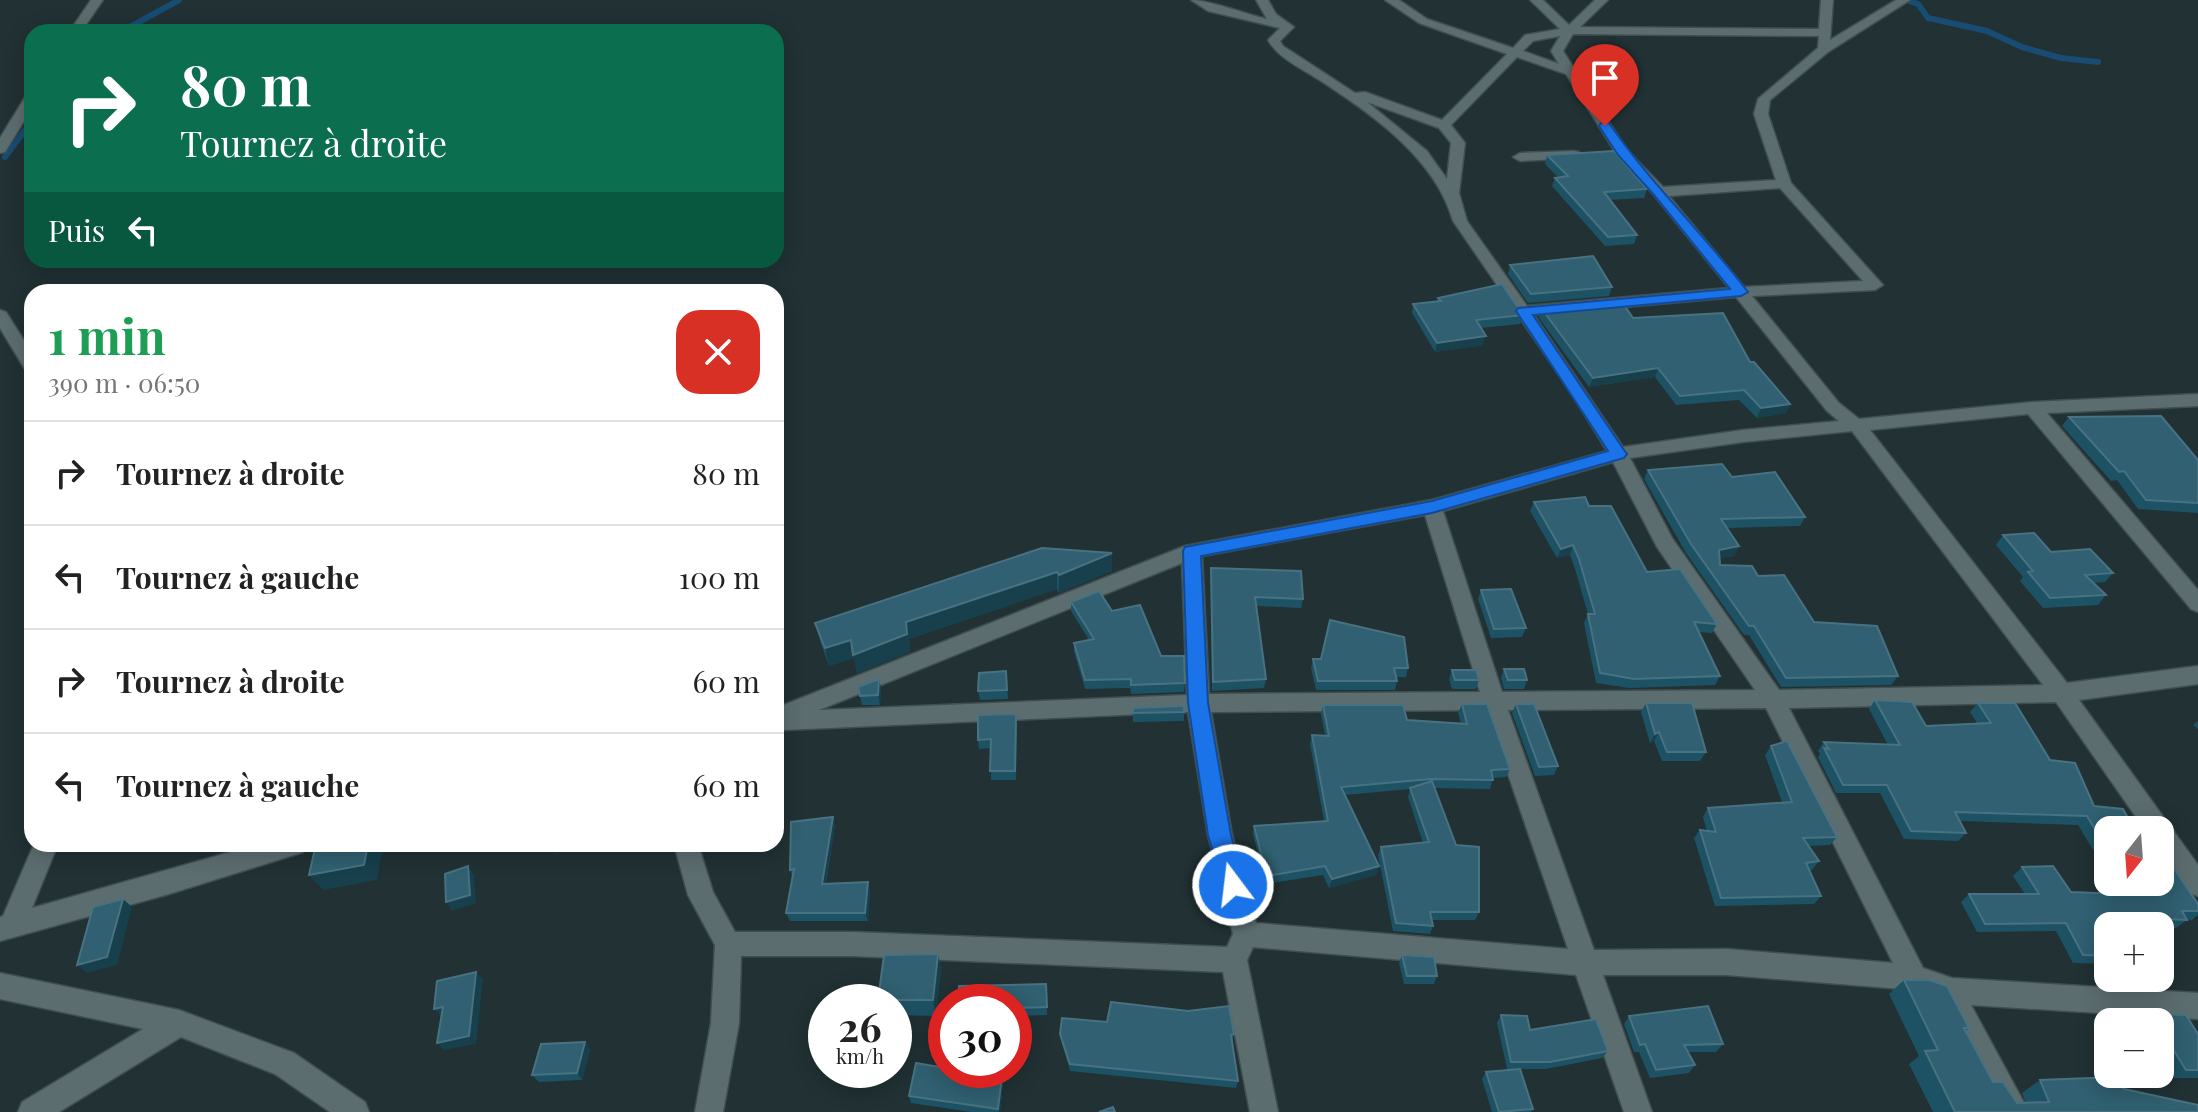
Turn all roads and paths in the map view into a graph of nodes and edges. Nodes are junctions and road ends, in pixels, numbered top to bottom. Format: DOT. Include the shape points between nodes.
graph roads {
  1 [pos="97,0"];
  2 [pos="1197,0"];
  3 [pos="1262,0"];
  4 [pos="1391,0"];
  5 [pos="1536,0"];
  6 [pos="1602,0"];
  7 [pos="1827,0"];
  8 [pos="1904,0"];
  9 [pos="80,24"];
  10 [pos="1288,27"];
  11 [pos="1569,31"];
  12 [pos="1825,33"];
  13 [pos="1824,49"];
  14 [pos="1511,54"];
  15 [pos="1571,72"];
  16 [pos="1341,88"];
  17 [pos="24,110"];
  18 [pos="1444,125"];
  19 [pos="0,149"];
  20 [pos="1608,153"];
  21 [pos="1520,157"];
  22 [pos="1784,184"];
  23 [pos="1659,192"];
  24 [pos="1454,199"];
  25 [pos="1741,292"];
  26 [pos="1524,311"];
  27 [pos="0,315"];
  28 [pos="24,354"];
  29 [pos="2198,400"];
  30 [pos="2033,408"];
  31 [pos="1858,427"];
  32 [pos="1618,454"];
  33 [pos="1432,507"];
  34 [pos="1192,551"];
  35 [pos="2198,604"];
  36 [pos="2198,675"];
  37 [pos="2062,693"];
  38 [pos="1773,699"];
  39 [pos="1494,702"];
  40 [pos="1198,703"];
  41 [pos="784,717"];
  42 [pos="784,720"];
  43 [pos="2149,816"];
  44 [pos="2174,851"];
  45 [pos="42,852"];
  46 [pos="266,852"];
  47 [pos="688,852"];
  48 [pos="2198,885"];
  49 [pos="6,927"];
  50 [pos="1246,934"];
  51 [pos="728,944"];
  52 [pos="1234,960"];
  53 [pos="1587,963"];
  54 [pos="1914,977"];
  55 [pos="0,986"];
  56 [pos="1952,991"];
  57 [pos="2198,1006"];
  58 [pos="179,1023"];
  59 [pos="350,1111"];
  60 [pos="32,1112"];
  61 [pos="709,1112"];
  62 [pos="1264,1112"];
  63 [pos="1638,1112"];
  64 [pos="2015,1112"];
  1 -- 9 [label="street"];
  2 -- 10 [label="street" via="1212,9"];
  3 -- 10 [label="street" via="1271,16"];
  4 -- 14 [label="street" via="1423,21"];
  5 -- 11 [label="street"];
  6 -- 11 [label="street"];
  7 -- 12 [label="street"];
  8 -- 13 [label="street"];
  10 -- 16 [label="street" via="1274,40 1279,48"];
  11 -- 12 [label="street"];
  11 -- 14 [label="street" via="1529,38"];
  11 -- 15 [label="street" via="1557,51"];
  12 -- 13 [label="street"];
  13 -- 22 [label="street" via="1764,99 1761,114"];
  14 -- 15 [label="street"];
  14 -- 18 [label="street"];
  15 -- 20 [label="street"];
  16 -- 18 [label="street"];
  16 -- 24 [label="street" via="1422,154"];
  17 -- 19 [label="street"];
  18 -- 24 [label="street" via="1458,143"];
  20 -- 21 [label="street"];
  20 -- 23 [label="street"];
  22 -- 23 [label="street"];
  22 -- 25 [label="street" via="1875,285"];
  23 -- 25 [label="street"];
  24 -- 26 [label="street" via="1460,221"];
  25 -- 26 [label="street"];
  25 -- 31 [label="street" via="1833,407"];
  26 -- 32 [label="street"];
  27 -- 28 [label="street"];
  29 -- 30 [label="street"];
  30 -- 31 [label="street"];
  30 -- 35 [label="street"];
  31 -- 32 [label="street"];
  31 -- 37 [label="street"];
  32 -- 33 [label="street"];
  32 -- 38 [label="street" via="1664,542"];
  33 -- 34 [label="street"];
  33 -- 39 [label="street"];
  34 -- 40 [label="street"];
  34 -- 41 [label="street"];
  36 -- 37 [label="street"];
  37 -- 38 [label="street"];
  37 -- 43 [label="street"];
  38 -- 39 [label="street"];
  38 -- 54 [label="street"];
  39 -- 40 [label="street"];
  39 -- 53 [label="street"];
  40 -- 42 [label="street"];
  40 -- 50 [label="street" via="1220,835"];
  44 -- 48 [label="street"];
  45 -- 49 [label="street"];
  46 -- 49 [label="street"];
  47 -- 51 [label="street" via="701,895"];
  50 -- 52 [label="street"];
  50 -- 53 [label="street"];
  51 -- 52 [label="street"];
  51 -- 61 [label="street" via="725,1023"];
  52 -- 62 [label="street"];
  53 -- 54 [label="street" via="1727,962"];
  53 -- 63 [label="street"];
  54 -- 56 [label="street"];
  55 -- 58 [label="street"];
  56 -- 57 [label="street"];
  56 -- 64 [label="street"];
  58 -- 59 [label="street" via="284,1063"];
  58 -- 60 [label="street"];
}
